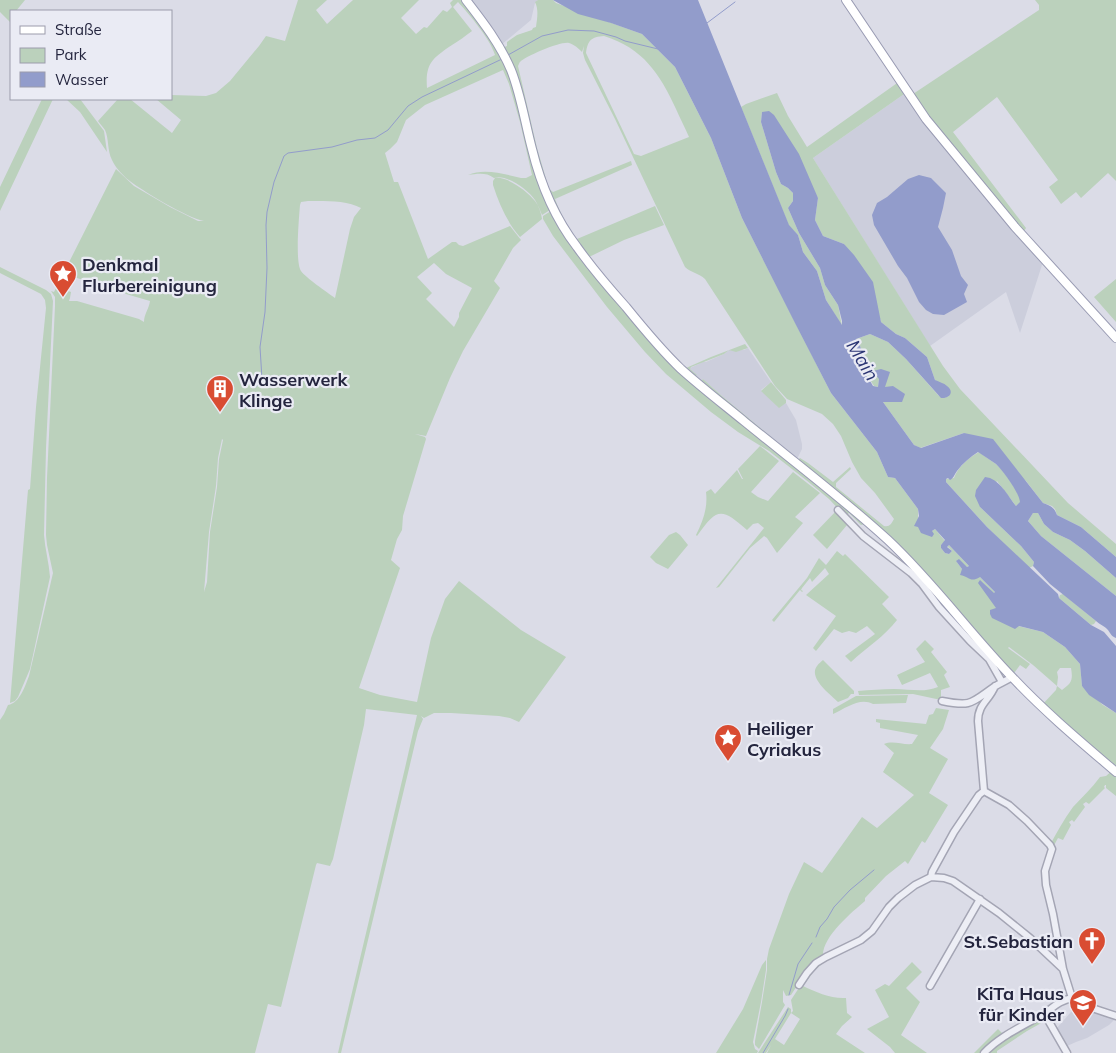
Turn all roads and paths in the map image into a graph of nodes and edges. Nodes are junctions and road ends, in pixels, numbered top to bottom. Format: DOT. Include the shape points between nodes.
graph roads {
  1 [pos="466,0"];
  2 [pos="846,0"];
  3 [pos="1116,338"];
  4 [pos="838,510"];
  5 [pos="1012,677"];
  6 [pos="1002,682"];
  7 [pos="995,686"];
  8 [pos="942,701"];
  9 [pos="1116,772"];
  10 [pos="984,791"];
  11 [pos="931,877"];
  12 [pos="980,899"];
  13 [pos="1063,969"];
  14 [pos="799,985"];
  15 [pos="930,986"];
  16 [pos="1072,998"];
  17 [pos="1044,1013"];
  18 [pos="1116,1016"];
  19 [pos="1064,1052"];
  20 [pos="984,1053"];
  1 -- 5 [label="main road" via="506,58 519,93 534,160 545,192 552,209 587,262 680,367 891,543"];
  2 -- 3 [label="main road" via="926,119 1015,227"];
  4 -- 6 [label="street" via="864,536 916,578 945,614 989,659"];
  5 -- 6 [label="street"];
  5 -- 9 [label="main road"];
  6 -- 7 [label="street"];
  7 -- 8 [label="street" via="967,704"];
  7 -- 10 [label="street" via="978,713"];
  10 -- 11 [label="street" via="954,832"];
  10 -- 13 [label="street" via="1009,805 1052,849 1046,866 1046,885"];
  11 -- 12 [label="street" via="953,881"];
  11 -- 14 [label="street" via="898,898 861,940 819,960"];
  12 -- 13 [label="street"];
  12 -- 15 [label="street"];
  13 -- 16 [label="street"];
  16 -- 17 [label="street"];
  16 -- 18 [label="street" via="1089,1008"];
  17 -- 19 [label="street"];
  17 -- 20 [label="street" via="997,1040"];
}
